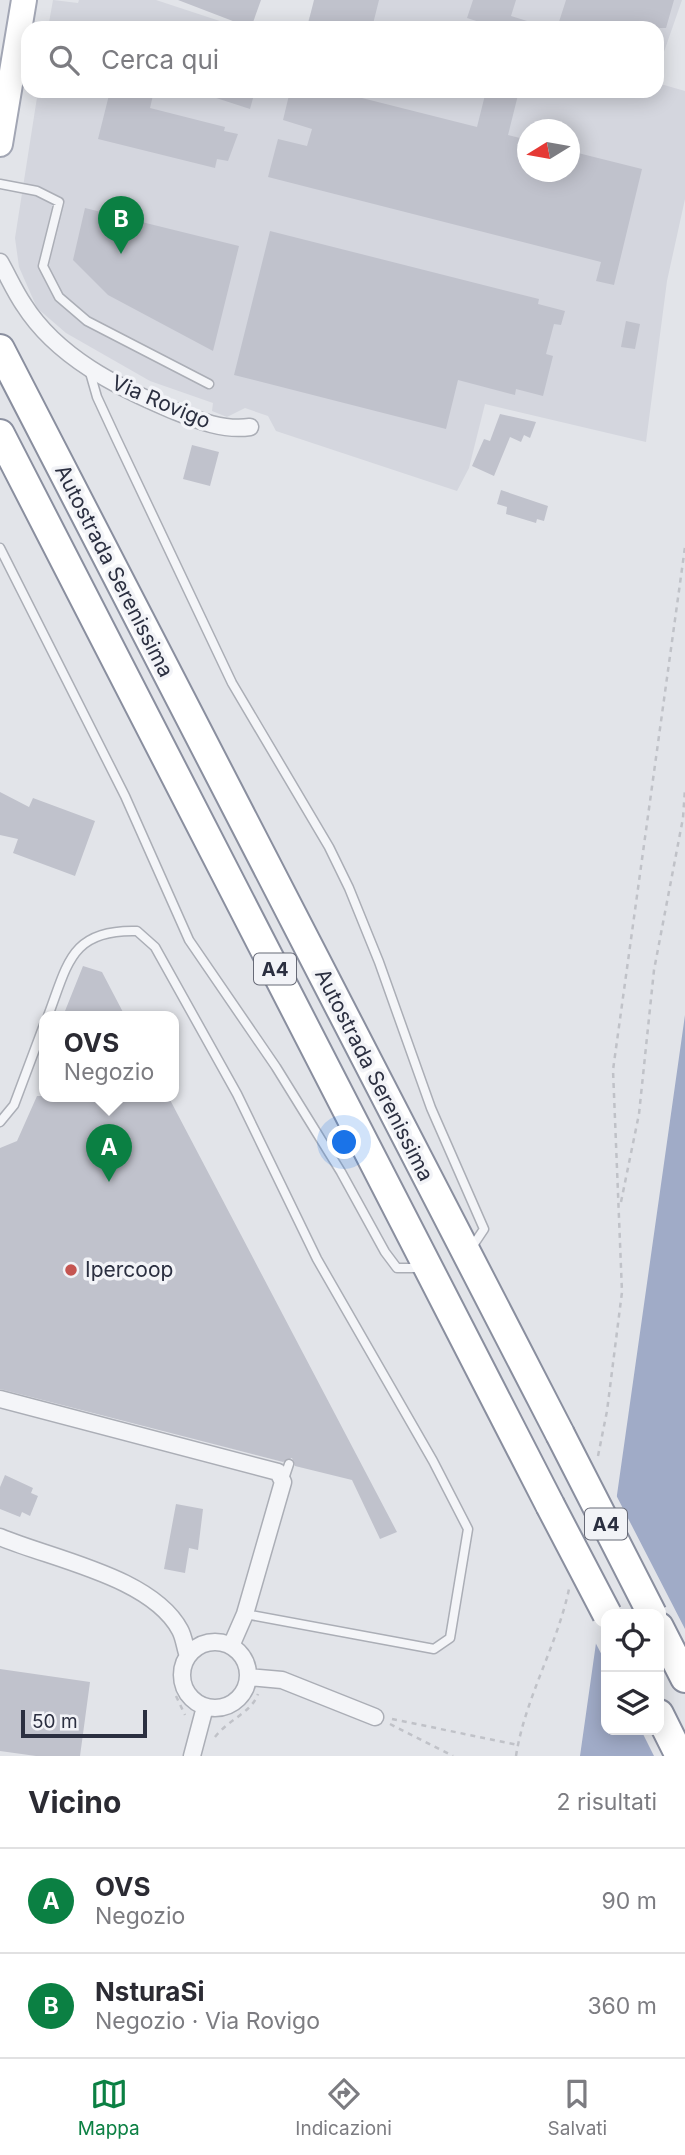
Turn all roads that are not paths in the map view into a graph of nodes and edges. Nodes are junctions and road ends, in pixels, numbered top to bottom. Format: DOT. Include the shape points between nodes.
graph roads {
  1 [pos="24,0"];
  2 [pos="0,144"];
  3 [pos="0,184"];
  4 [pos="0,262"];
  5 [pos="6,360"];
  6 [pos="89,368"];
  7 [pos="209,384"];
  8 [pos="250,427"];
  9 [pos="0,434"];
  10 [pos="0,548"];
  11 [pos="50,1011"];
  12 [pos="39,1038"];
  13 [pos="0,1122"];
  14 [pos="466,1255"];
  15 [pos="429,1268"];
  16 [pos="0,1399"];
  17 [pos="0,1537"];
  18 [pos="604,1609"];
  19 [pos="649,1609"];
  20 [pos="245,1614"];
  21 [pos="664,1637"];
  22 [pos="230,1646"];
  23 [pos="188,1656"];
  24 [pos="256,1677"];
  25 [pos="685,1678"];
  26 [pos="205,1707"];
  27 [pos="375,1717"];
  28 [pos="664,1724"];
  29 [pos="192,1756"];
  30 [pos="680,1756"];
  1 -- 2 [label="main road"];
  3 -- 7 [label="lane" via="37,191 59,202 43,267 59,297 87,321"];
  4 -- 6 [label="street, Via Rovigo" via="25,307 60,346"];
  5 -- 14 [label="highway, Autostrada Serenissima / A4"];
  6 -- 8 [label="street, Via Rovigo" via="129,392 191,418 228,428"];
  6 -- 14 [label="lane" via="102,407 232,683 349,888 431,1108 484,1229"];
  9 -- 15 [label="highway, Autostrada Serenissima / A4"];
  10 -- 15 [label="lane" via="125,796 189,940 283,1078 385,1252 397,1268"];
  11 -- 20 [label="lane" via="68,962 82,944 110,930 124,930 138,931 155,947 237,1094 317,1259 468,1529 450,1638 434,1648"];
  12 -- 13 [label="lane" via="14,1105"];
  14 -- 19 [label="highway, Autostrada Serenissima / A4, bridge"];
  15 -- 18 [label="highway, Autostrada Serenissima / A4, bridge"];
  16 -- 20 [label="street" via="284,1473"];
  17 -- 23 [label="street" via="143,1593 180,1630"];
  20 -- 22 [label="street"];
  21 -- 25 [label="highway"];
  22 -- 23 [label="street" via="202,1644"];
  22 -- 24 [label="street"];
  23 -- 26 [label="street" via="183,1683 192,1699"];
  24 -- 26 [label="street" via="235,1701 218,1708"];
  24 -- 27 [label="street" via="282,1680"];
  26 -- 29 [label="street"];
  28 -- 30 [label="highway"];
}
